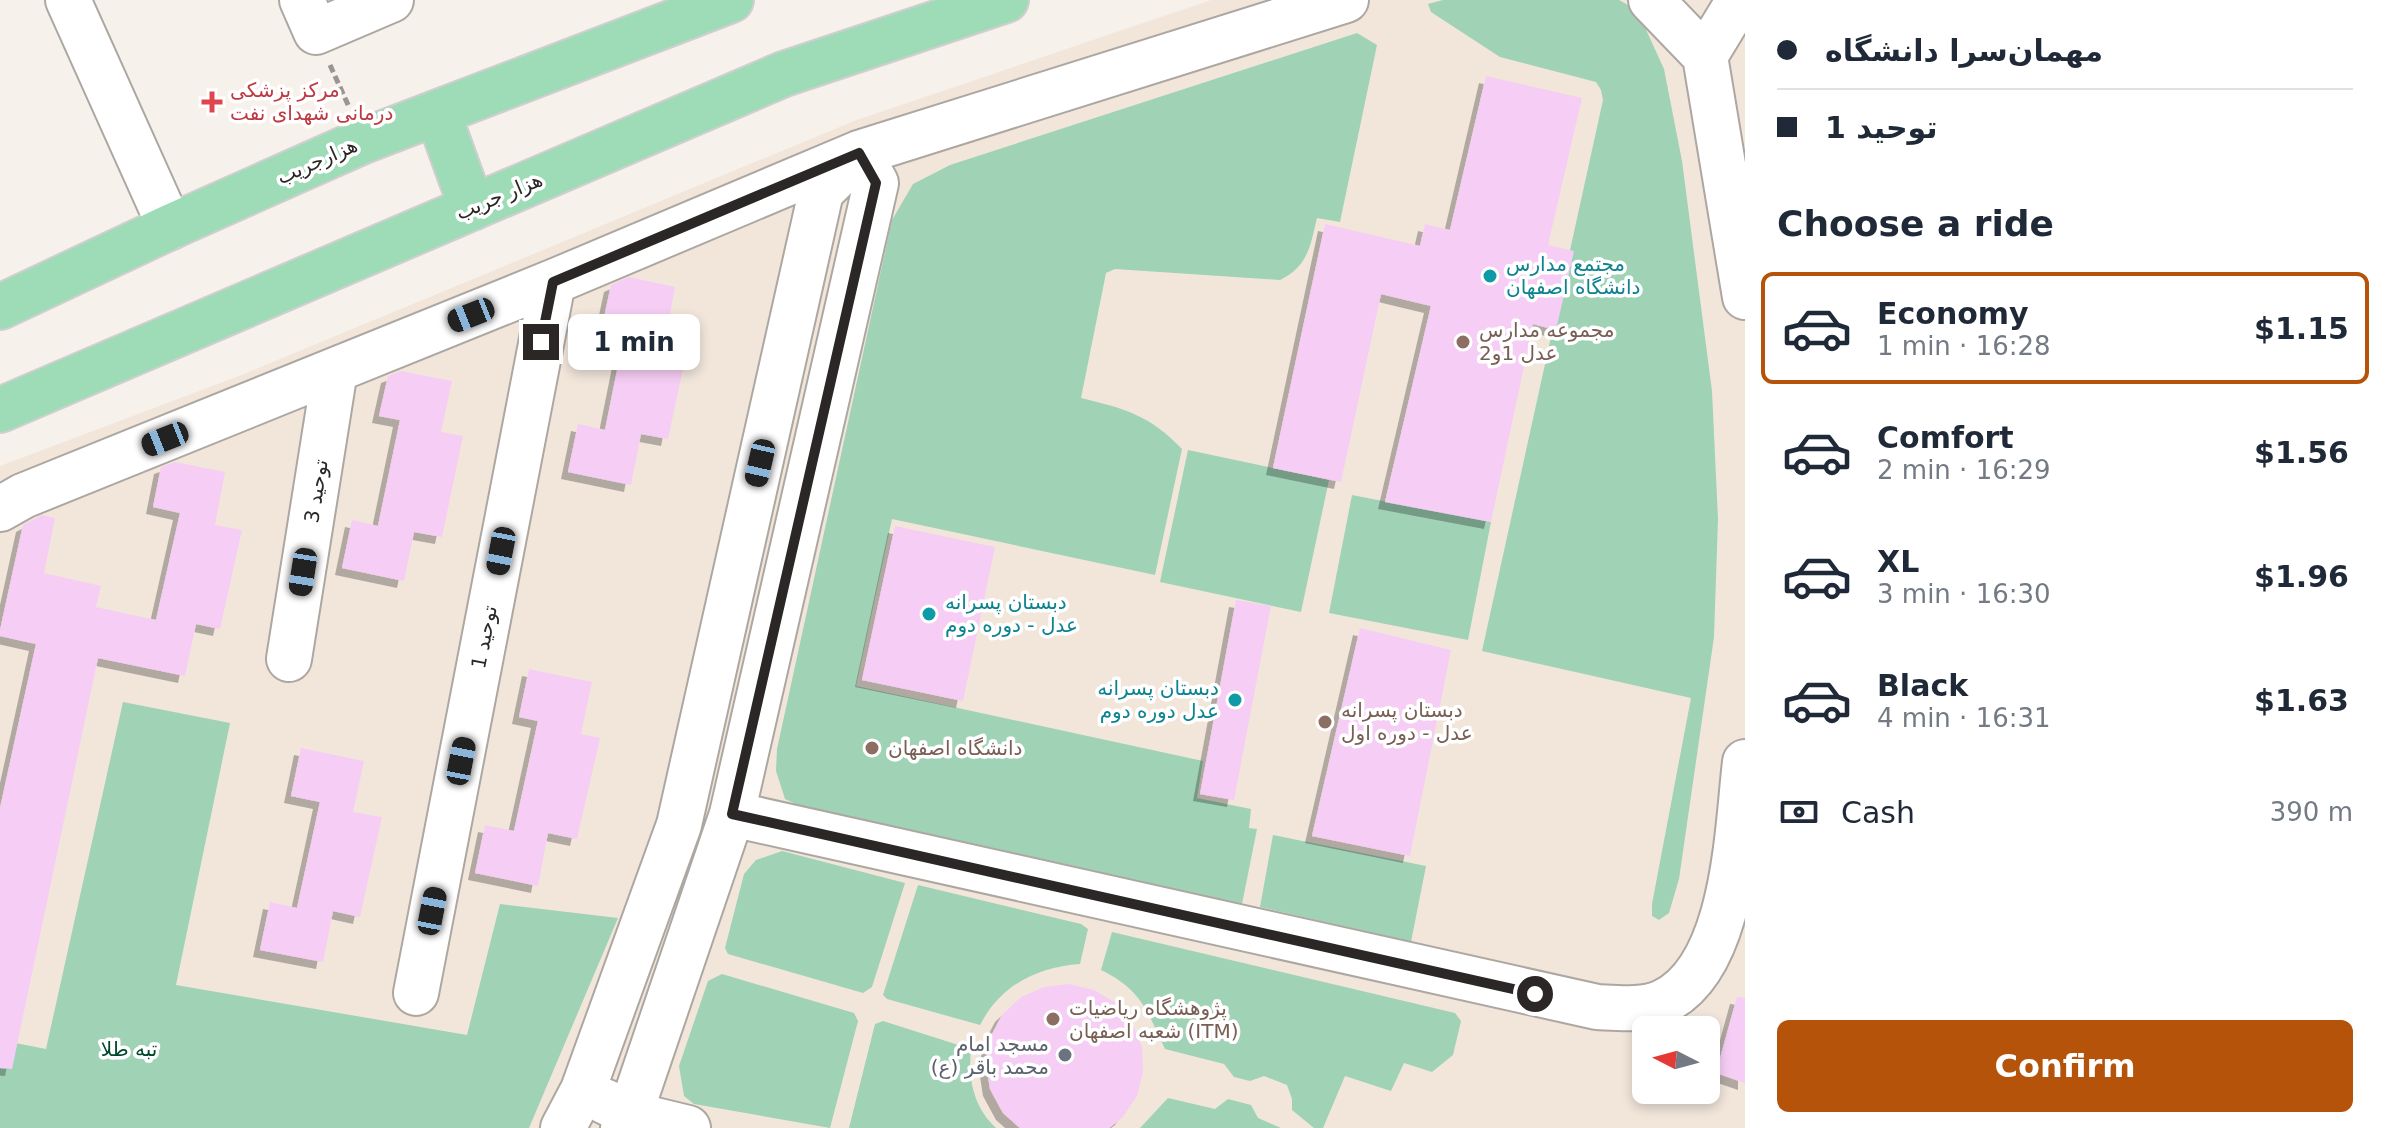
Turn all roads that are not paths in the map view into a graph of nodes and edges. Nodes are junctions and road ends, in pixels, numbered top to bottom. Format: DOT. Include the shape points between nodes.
graph roads {
  1 [pos="68,0"];
  2 [pos="391,0"];
  3 [pos="731,0"];
  4 [pos="1006,0"];
  5 [pos="1346,0"];
  6 [pos="1651,0"];
  7 [pos="1739,0"];
  8 [pos="682,8"];
  9 [pos="309,16"];
  10 [pos="1705,56"];
  11 [pos="438,114"];
  12 [pos="859,153"];
  13 [pos="472,208"];
  14 [pos="170,227"];
  15 [pos="553,282"];
  16 [pos="1745,297"];
  17 [pos="0,307"];
  18 [pos="335,370"];
  19 [pos="0,410"];
  20 [pos="0,509"];
  21 [pos="289,659"];
  22 [pos="1745,762"];
  23 [pos="732,814"];
  24 [pos="416,993"];
  25 [pos="583,1090"];
  26 [pos="626,1121"];
  27 [pos="563,1128"];
  28 [pos="688,1128"];
  1 -- 14 [label="street"];
  2 -- 9 [label="street"];
  3 -- 8 [label="main road, هزارجریب"];
  4 -- 13 [label="main road, هزار جریب" via="784,74"];
  5 -- 12 [label="street"];
  6 -- 10 [label="street"];
  7 -- 10 [label="street"];
  8 -- 11 [label="main road, هزارجریب"];
  10 -- 16 [label="street"];
  11 -- 13 [label="main road"];
  11 -- 14 [label="main road, هزارجریب" via="363,141"];
  12 -- 15 [label="street"];
  12 -- 23 [label="street" via="876,183"];
  12 -- 25 [label="street" via="821,192 679,825"];
  13 -- 19 [label="main road, هزار جریب"];
  14 -- 17 [label="main road, هزارجریب"];
  15 -- 18 [label="street"];
  15 -- 24 [label="street, توحید 1"];
  18 -- 20 [label="street"];
  18 -- 21 [label="street, توحید 3"];
  22 -- 23 [label="street" via="1729,894 1712,949 1688,984 1663,1002 1633,1009 1597,1007"];
  23 -- 26 [label="street"];
  25 -- 26 [label="street"];
  25 -- 27 [label="street"];
  26 -- 28 [label="street"];
}
